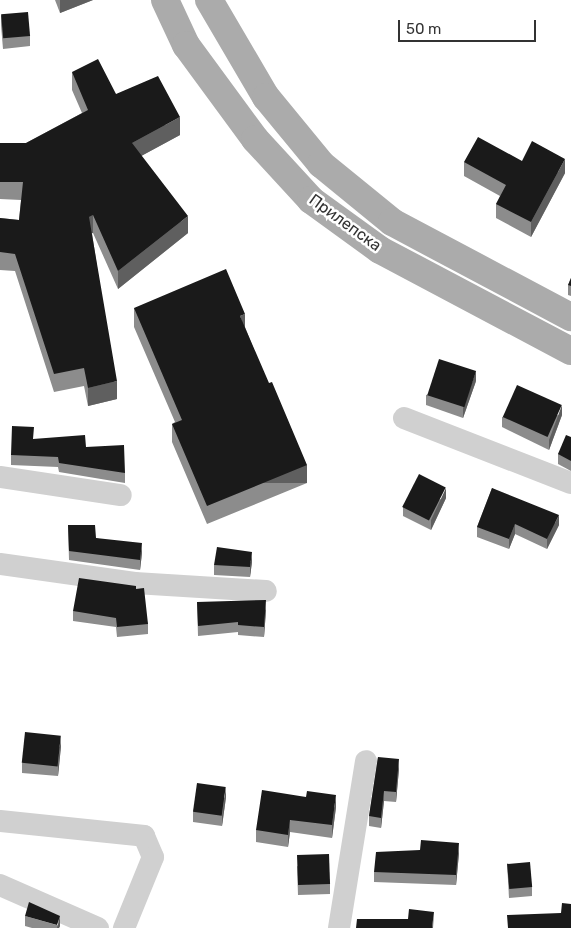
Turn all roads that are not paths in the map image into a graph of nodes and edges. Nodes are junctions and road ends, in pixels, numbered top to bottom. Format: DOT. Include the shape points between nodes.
graph roads {
  1 [pos="165,0"];
  2 [pos="209,0"];
  3 [pos="571,317"];
  4 [pos="571,351"];
  5 [pos="404,418"];
  6 [pos="0,477"];
  7 [pos="571,483"];
  8 [pos="121,496"];
  9 [pos="0,564"];
  10 [pos="266,591"];
  11 [pos="366,761"];
  12 [pos="0,821"];
  13 [pos="0,885"];
  14 [pos="98,928"];
  15 [pos="124,928"];
  16 [pos="339,928"];
  1 -- 4 [label="main road, Прилепска" via="191,53 255,139 311,200 380,250"];
  2 -- 3 [label="main road, Прилепска" via="266,97 321,164 392,222"];
  5 -- 7 [label="street"];
  6 -- 8 [label="street"];
  9 -- 10 [label="street" via="135,583"];
  11 -- 16 [label="street"];
  12 -- 15 [label="street" via="144,836 153,857"];
  13 -- 14 [label="street"];
}
